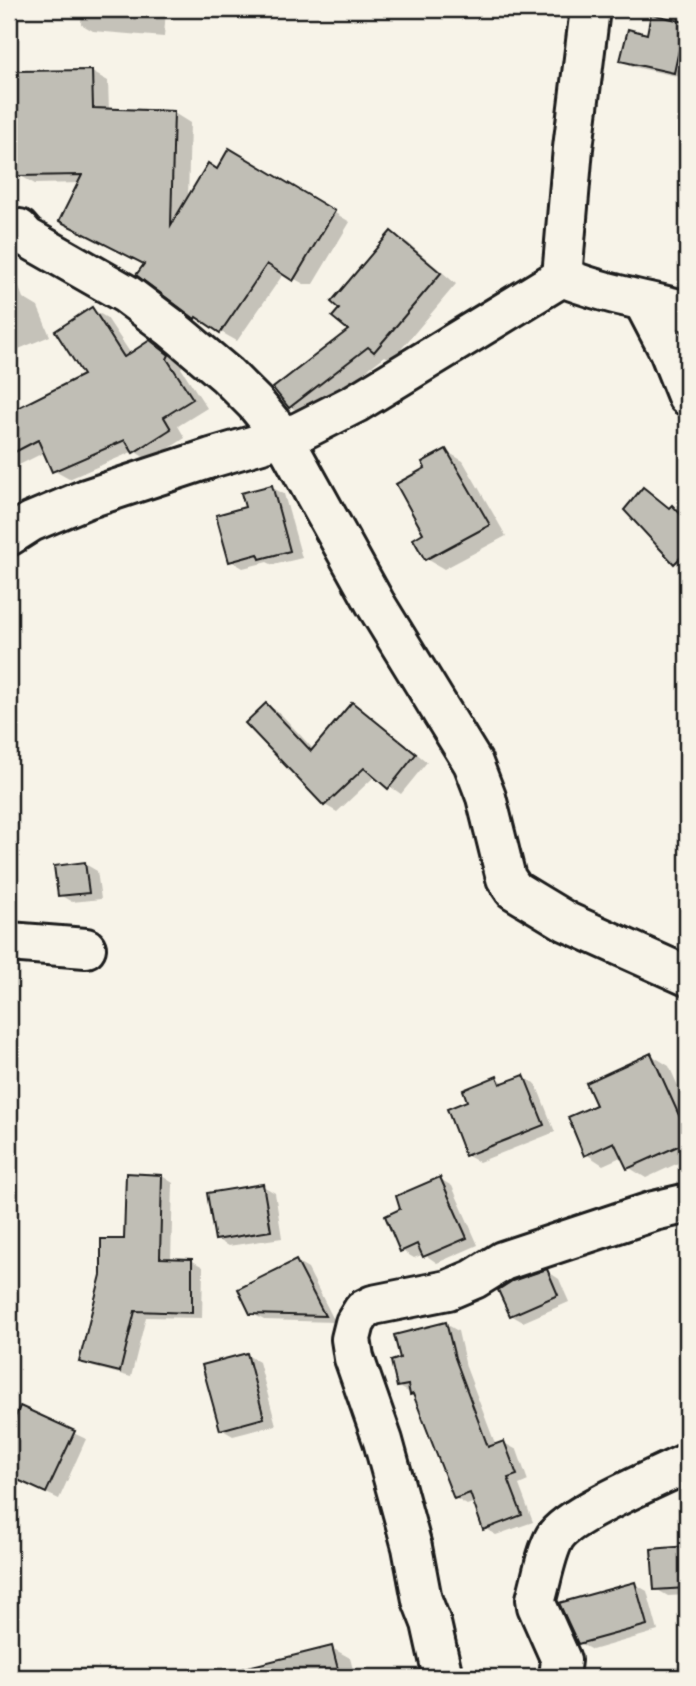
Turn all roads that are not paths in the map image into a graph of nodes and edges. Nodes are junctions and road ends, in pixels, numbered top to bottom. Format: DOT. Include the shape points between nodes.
graph roads {
  1 [pos="590,9"];
  2 [pos="19,229"];
  3 [pos="562,277"];
  4 [pos="644,303"];
  5 [pos="687,311"];
  6 [pos="687,396"];
  7 [pos="283,437"];
  8 [pos="9,536"];
  9 [pos="9,942"];
  10 [pos="86,948"];
  11 [pos="687,976"];
  12 [pos="684,1204"];
  13 [pos="687,1463"];
  14 [pos="443,1677"];
  15 [pos="559,1677"];
  1 -- 3 [label="street"];
  2 -- 7 [label="street" via="126,294 170,327 227,375"];
  3 -- 4 [label="street"];
  3 -- 7 [label="street" via="356,403"];
  4 -- 5 [label="street"];
  4 -- 6 [label="street"];
  7 -- 8 [label="street" via="86,499"];
  7 -- 11 [label="street" via="375,603 473,764 509,885 567,922"];
  9 -- 10 [label="street"];
  12 -- 14 [label="street" via="503,1261 448,1290 373,1305 358,1316 351,1339 354,1358 390,1467"];
  13 -- 15 [label="street" via="565,1525 554,1538 536,1599 561,1660"];
}
